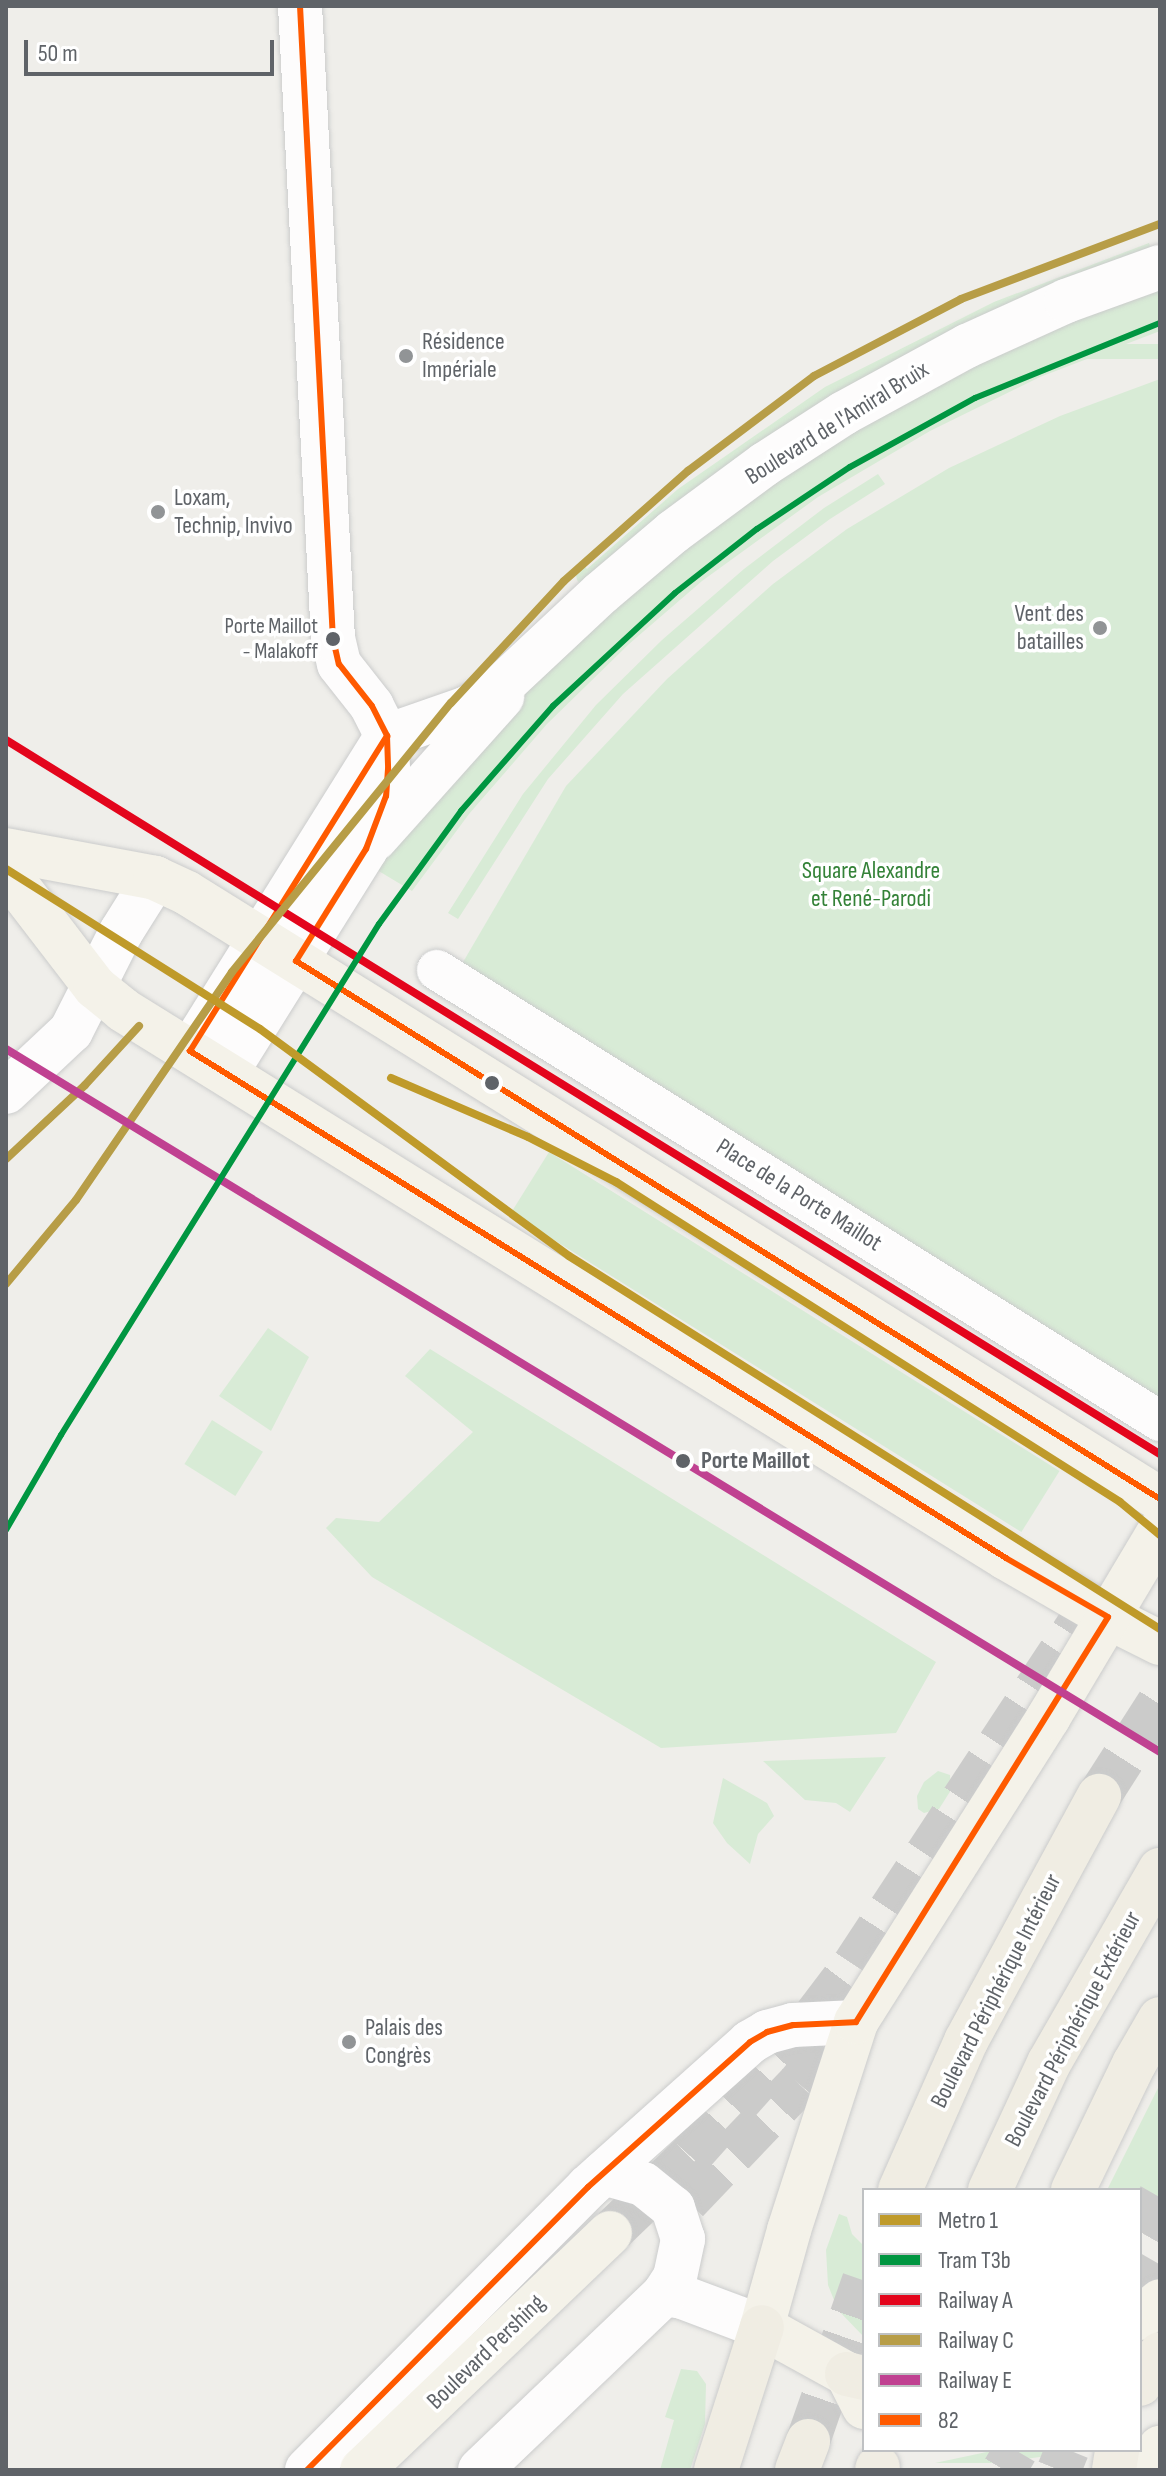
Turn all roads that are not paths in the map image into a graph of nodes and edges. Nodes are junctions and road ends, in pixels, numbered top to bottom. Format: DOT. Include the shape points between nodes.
graph roads {
  1 [pos="300,6"];
  2 [pos="1160,267"];
  3 [pos="551,641"];
  4 [pos="387,736"];
  5 [pos="366,849"];
  6 [pos="6,850"];
  7 [pos="6,871"];
  8 [pos="155,878"];
  9 [pos="278,950"];
  10 [pos="437,970"];
  11 [pos="95,987"];
  12 [pos="190,1051"];
  13 [pos="226,1073"];
  14 [pos="6,1092"];
  15 [pos="1160,1421"];
  16 [pos="1160,1499"];
  17 [pos="1160,1530"];
  18 [pos="1108,1617"];
  19 [pos="1160,1643"];
  20 [pos="1099,1796"];
  21 [pos="1160,1870"];
  22 [pos="1160,2019"];
  23 [pos="856,2022"];
  24 [pos="603,2173"];
  25 [pos="901,2188"];
  26 [pos="991,2188"];
  27 [pos="1074,2188"];
  28 [pos="664,2294"];
  29 [pos="1160,2301"];
  30 [pos="1142,2316"];
  31 [pos="762,2327"];
  32 [pos="1160,2354"];
  33 [pos="1142,2381"];
  34 [pos="858,2386"];
  35 [pos="1160,2448"];
  36 [pos="307,2470"];
  37 [pos="362,2470"];
  38 [pos="406,2470"];
  39 [pos="480,2470"];
  40 [pos="716,2470"];
  41 [pos="1155,2470"];
  1 -- 4 [label="street" via="333,639 339,664 372,706"];
  2 -- 3 [label="street, Boulevard de l'Amiral Bruix" via="1066,301 967,346 844,413 673,532"];
  3 -- 4 [label="street, Boulevard de l'Amiral Bruix" via="494,693"];
  3 -- 5 [label="street, Boulevard de l'Amiral Bruix"];
  4 -- 5 [label="street, Boulevard de l'Amiral Bruix" via="386,796"];
  4 -- 9 [label="street, Boulevard de l'Amiral Bruix"];
  5 -- 9 [label="street, Boulevard de l'Amiral Bruix"];
  6 -- 8 [label="main road"];
  7 -- 11 [label="main road"];
  8 -- 9 [label="main road"];
  8 -- 11 [label="street"];
  9 -- 12 [label="street, Boulevard de l'Amiral Bruix"];
  9 -- 13 [label="street, Boulevard de l'Amiral Bruix"];
  9 -- 16 [label="main road"];
  10 -- 15 [label="street, Place de la Porte Maillot"];
  11 -- 12 [label="main road"];
  11 -- 14 [label="street" via="71,1031"];
  12 -- 13 [label="main road"];
  13 -- 18 [label="main road"];
  17 -- 18 [label="main road"];
  18 -- 19 [label="main road"];
  18 -- 23 [label="main road"];
  20 -- 25 [label="highway, Boulevard Périphérique Intérieur" via="966,2041"];
  21 -- 26 [label="highway, Boulevard Périphérique Extérieur" via="1049,2063"];
  22 -- 27 [label="highway"];
  23 -- 24 [label="street, Boulevard Pershing" via="793,2025 758,2036"];
  23 -- 31 [label="main road"];
  24 -- 28 [label="street" via="649,2187 677,2215 681,2255"];
  24 -- 36 [label="street, Boulevard Pershing"];
  28 -- 31 [label="street"];
  28 -- 39 [label="street"];
  29 -- 30 [label="main road"];
  31 -- 34 [label="main road"];
  31 -- 40 [label="highway"];
  32 -- 33 [label="highway"];
  35 -- 41 [label="main road"];
  37 -- 38 [label="main road, Boulevard Pershing" via="620,2244"];
}
